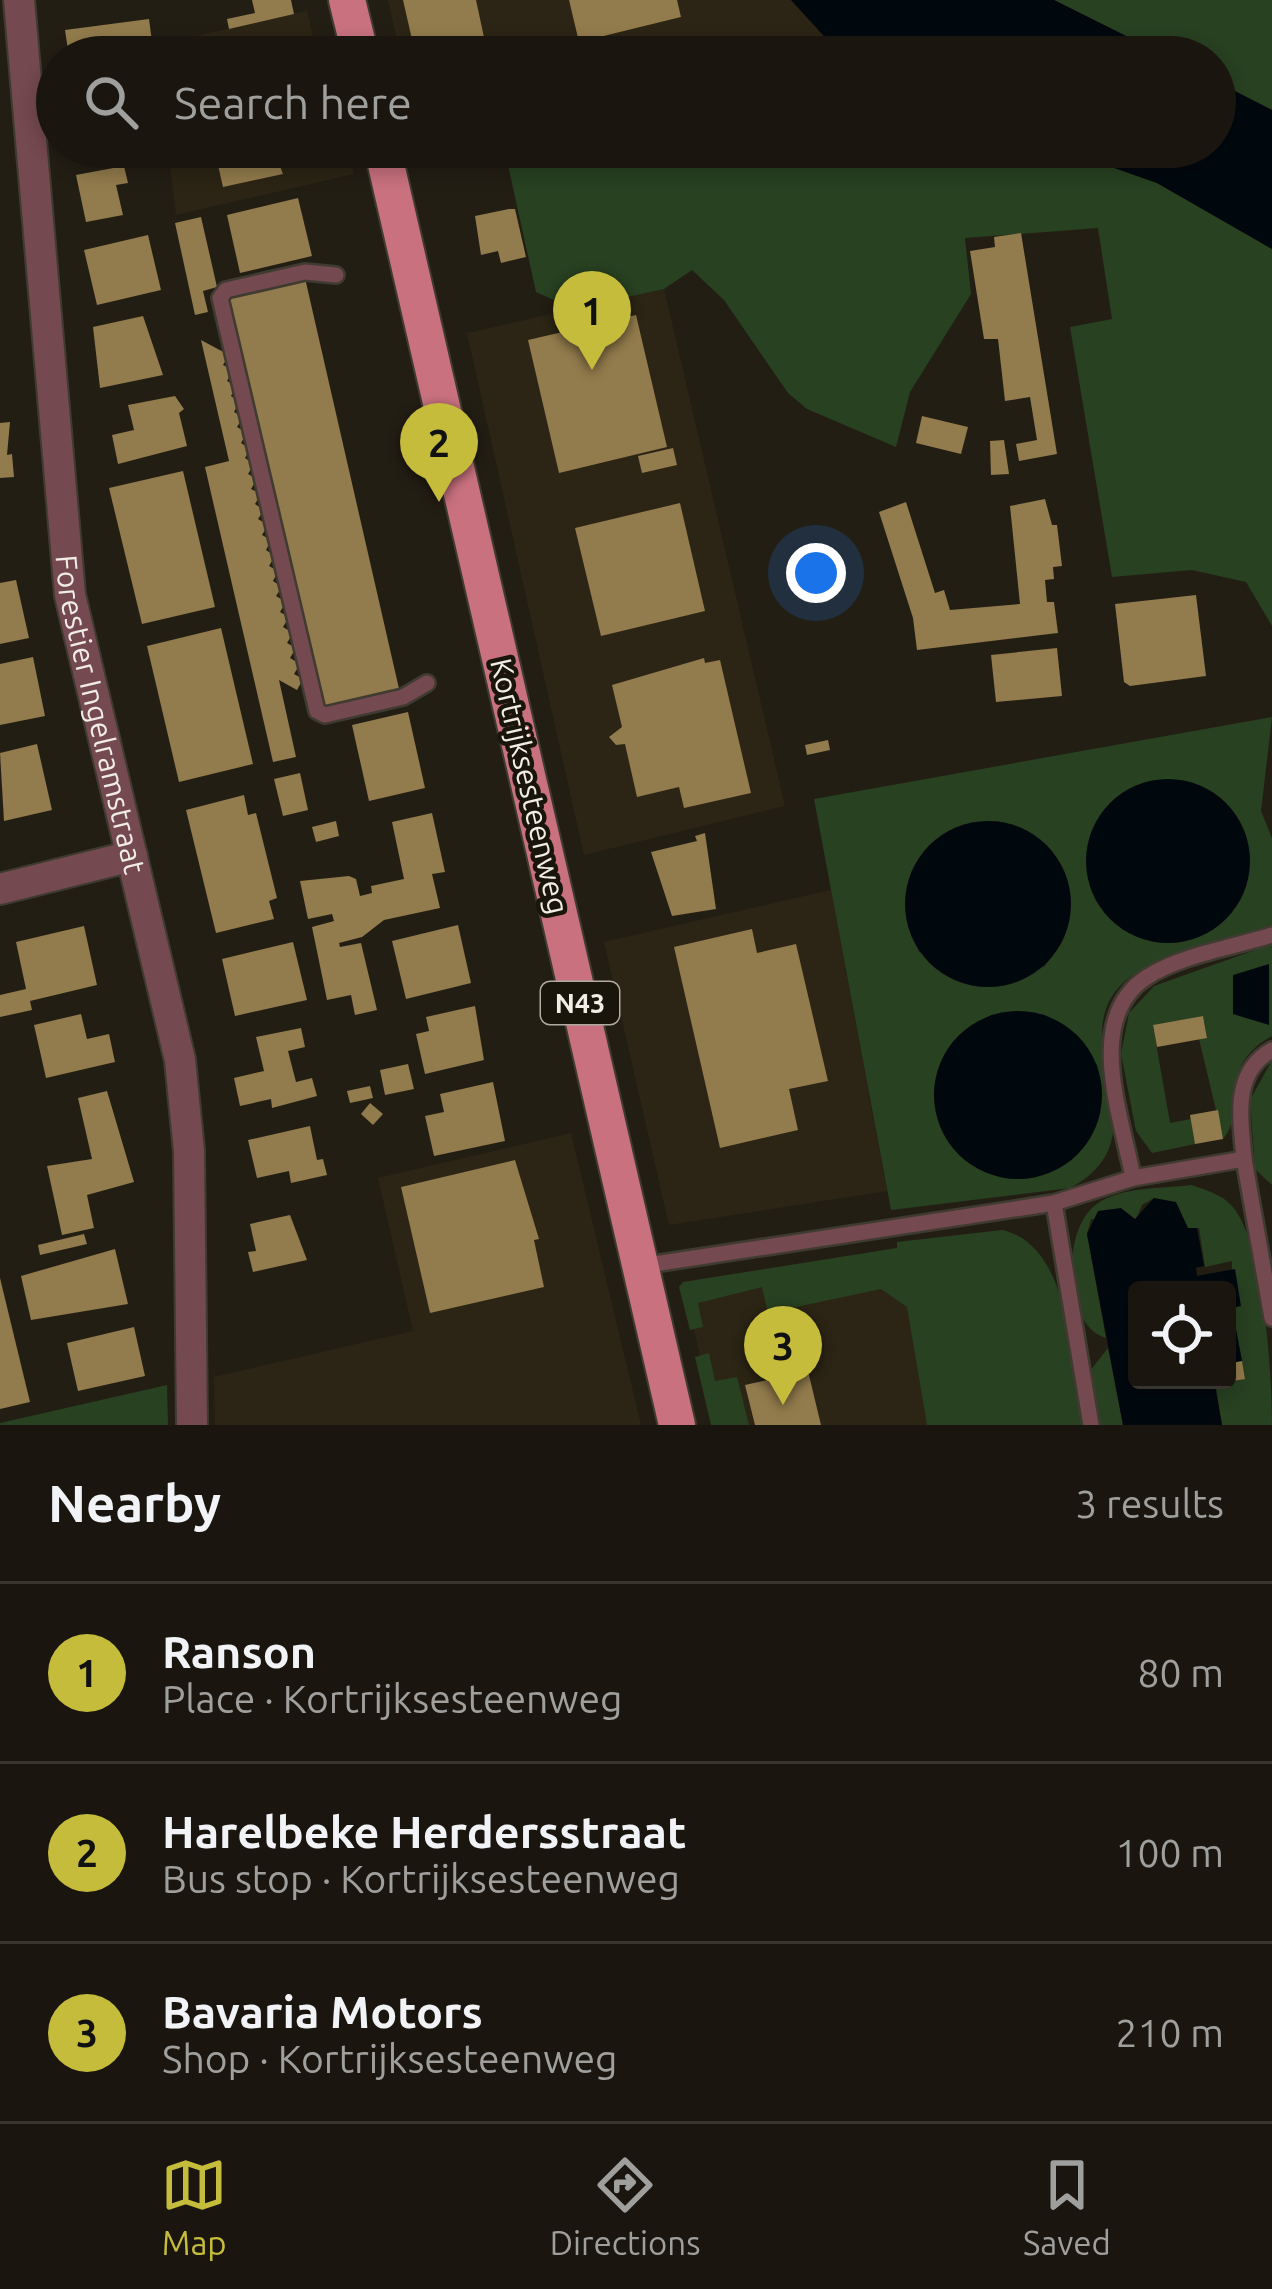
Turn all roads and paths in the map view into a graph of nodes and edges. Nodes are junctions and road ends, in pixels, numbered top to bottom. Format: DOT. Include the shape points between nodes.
graph roads {
  1 [pos="19,0"];
  2 [pos="347,0"];
  3 [pos="356,36"];
  4 [pos="387,168"];
  5 [pos="336,275"];
  6 [pos="427,683"];
  7 [pos="132,856"];
  8 [pos="0,889"];
  9 [pos="1272,935"];
  10 [pos="1272,1050"];
  11 [pos="1244,1159"];
  12 [pos="1133,1178"];
  13 [pos="1054,1203"];
  14 [pos="640,1266"];
  15 [pos="1272,1318"];
  16 [pos="192,1425"];
  17 [pos="676,1425"];
  18 [pos="1091,1425"];
  1 -- 7 [label="street, Forestier Ingelramstraat" via="64,558"];
  2 -- 3 [label="main road"];
  4 -- 14 [label="main road, Kortrijksesteenweg / N43"];
  5 -- 6 [label="lane" via="305,272 220,298 317,711 403,697"];
  7 -- 8 [label="street"];
  7 -- 16 [label="street, Forestier Ingelramstraat" via="185,1105"];
  9 -- 12 [label="lane" via="1148,976 1121,1001 1110,1035"];
  10 -- 11 [label="lane" via="1246,1073"];
  11 -- 12 [label="lane"];
  11 -- 15 [label="lane"];
  12 -- 13 [label="lane"];
  13 -- 14 [label="lane"];
  13 -- 18 [label="lane"];
  14 -- 17 [label="main road, Kortrijksesteenweg / N43"];
}
